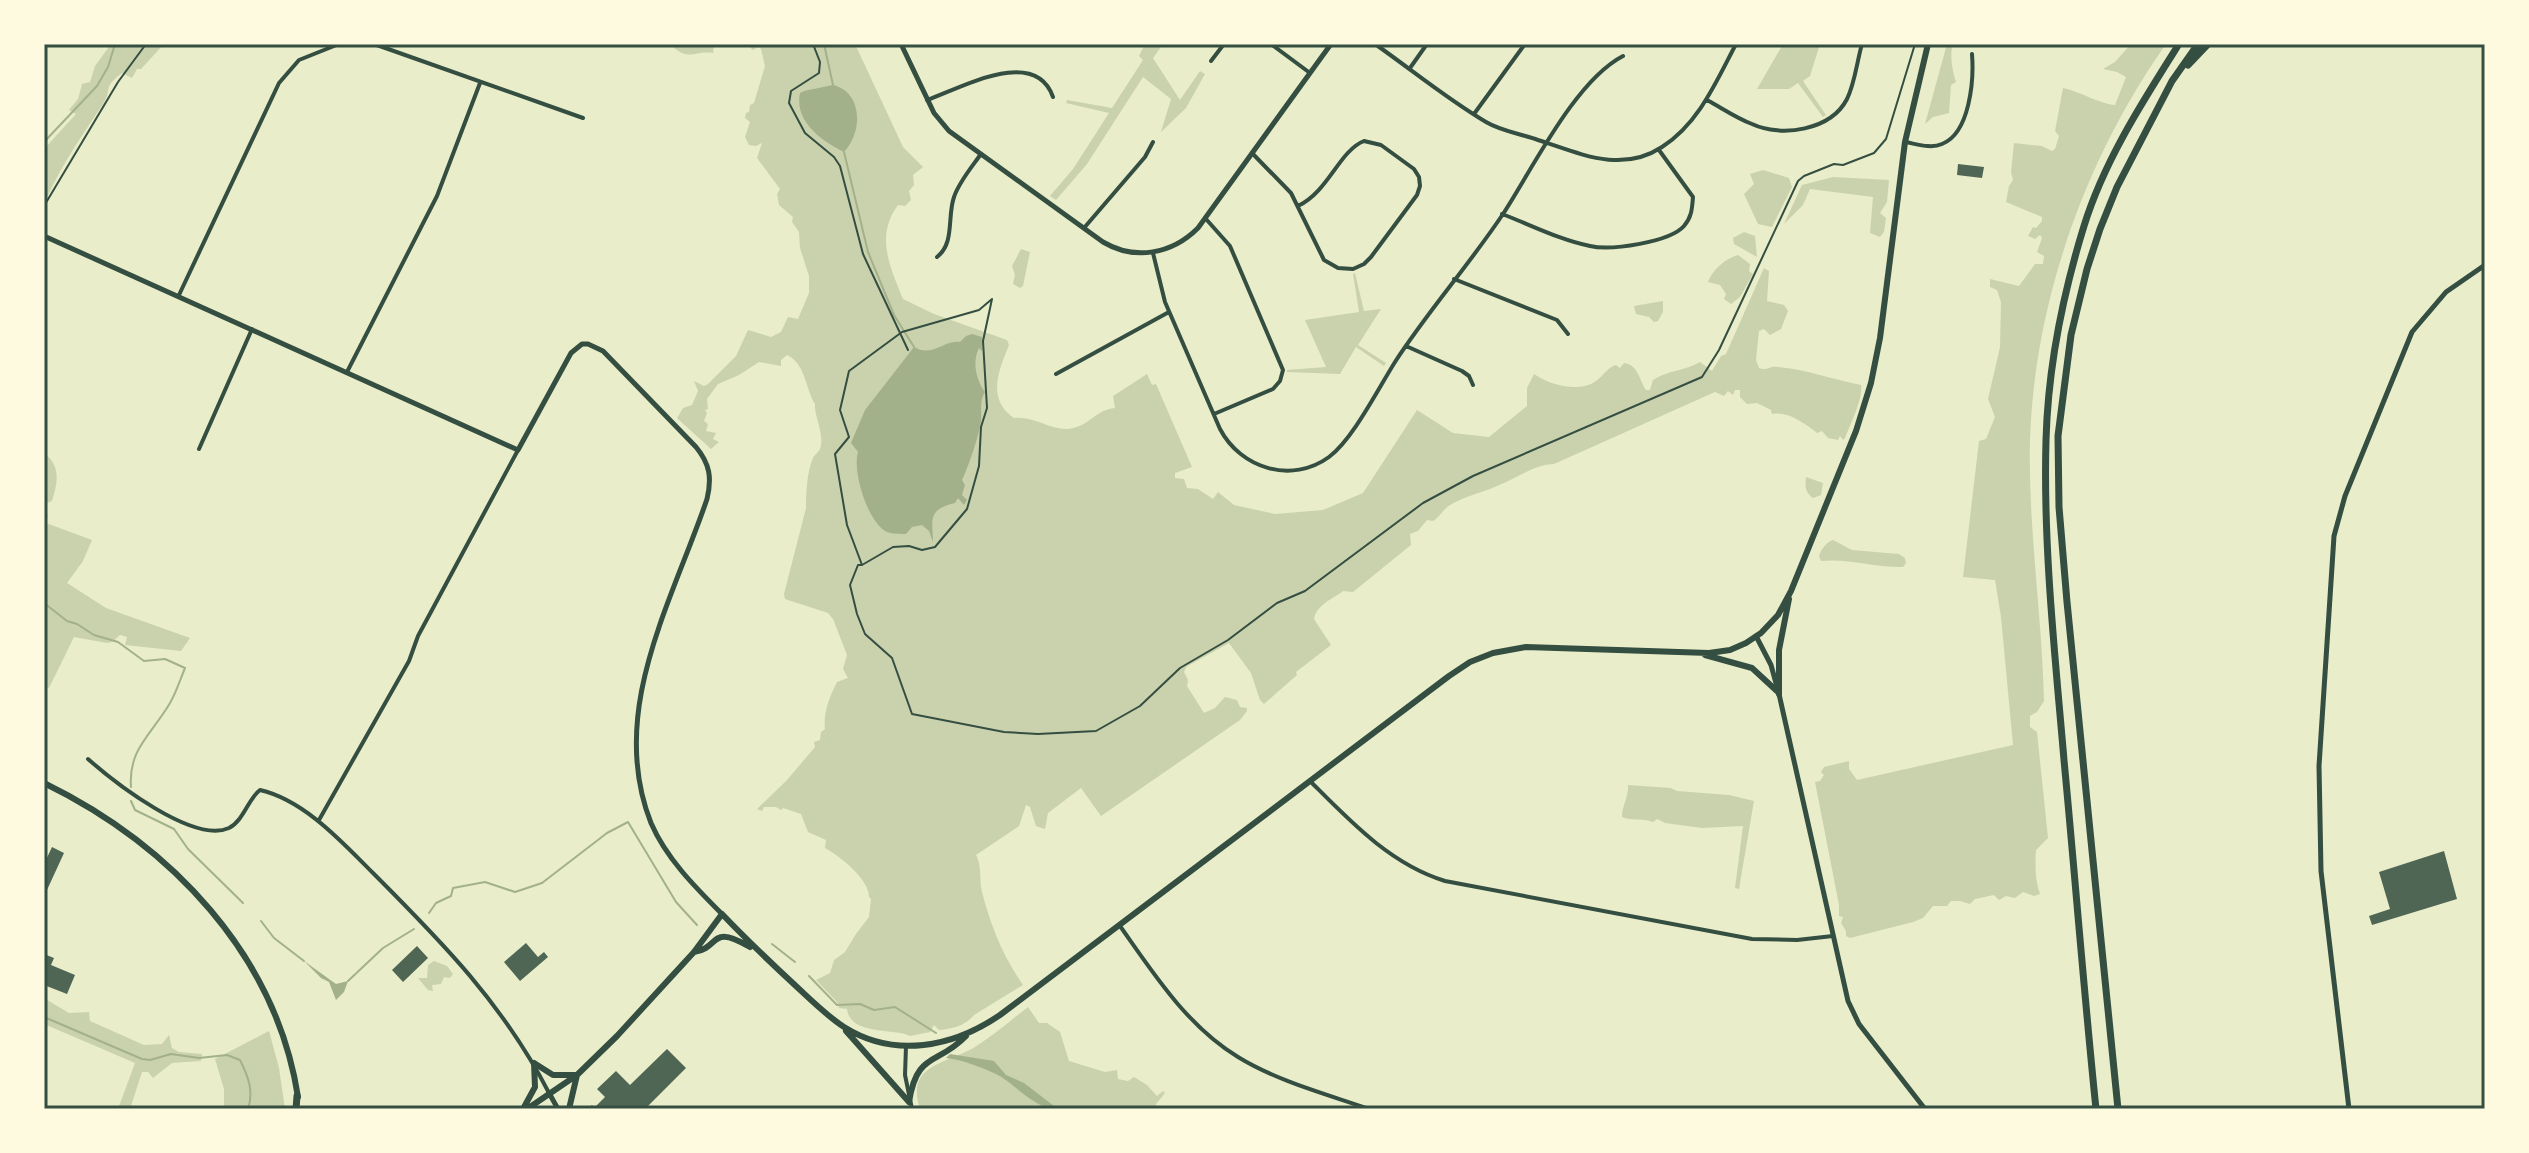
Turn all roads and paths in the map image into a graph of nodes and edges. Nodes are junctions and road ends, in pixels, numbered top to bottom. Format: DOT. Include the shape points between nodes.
graph roads {
  1 [pos="146,44"];
  2 [pos="339,44"];
  3 [pos="374,44"];
  4 [pos="813,44"];
  5 [pos="901,44"];
  6 [pos="1224,44"];
  7 [pos="1271,44"];
  8 [pos="1331,44"];
  9 [pos="1375,44"];
  10 [pos="1427,44"];
  11 [pos="1525,44"];
  12 [pos="1736,44"];
  13 [pos="1862,44"];
  14 [pos="1915,44"];
  15 [pos="1928,44"];
  16 [pos="2179,44"];
  17 [pos="2198,44"];
  18 [pos="2208,44"];
  19 [pos="1972,54"];
  20 [pos="1623,56"];
  21 [pos="1211,61"];
  22 [pos="1409,68"];
  23 [pos="1310,73"];
  24 [pos="2172,81"];
  25 [pos="480,83"];
  26 [pos="1053,97"];
  27 [pos="927,100"];
  28 [pos="1707,100"];
  29 [pos="1474,114"];
  30 [pos="583,118"];
  31 [pos="1153,142"];
  32 [pos="1546,142"];
  33 [pos="1905,142"];
  34 [pos="1659,149"];
  35 [pos="1252,153"];
  36 [pos="981,154"];
  37 [pos="44,206"];
  38 [pos="1298,206"];
  39 [pos="1502,214"];
  40 [pos="1206,219"];
  41 [pos="1084,228"];
  42 [pos="44,236"];
  43 [pos="1153,253"];
  44 [pos="937,257"];
  45 [pos="2485,265"];
  46 [pos="1454,279"];
  47 [pos="179,295"];
  48 [pos="1169,312"];
  49 [pos="252,329"];
  50 [pos="901,332"];
  51 [pos="1568,334"];
  52 [pos="1406,346"];
  53 [pos="908,350"];
  54 [pos="347,372"];
  55 [pos="1056,374"];
  56 [pos="1473,385"];
  57 [pos="1214,414"];
  58 [pos="199,449"];
  59 [pos="518,450"];
  60 [pos="862,565"];
  61 [pos="1791,591"];
  62 [pos="1756,636"];
  63 [pos="1701,654"];
  64 [pos="1779,694"];
  65 [pos="88,759"];
  66 [pos="1309,780"];
  67 [pos="44,783"];
  68 [pos="319,820"];
  69 [pos="722,914"];
  70 [pos="1120,926"];
  71 [pos="1835,935"];
  72 [pos="758,951"];
  73 [pos="694,952"];
  74 [pos="841,1025"];
  75 [pos="968,1034"];
  76 [pos="906,1046"];
  77 [pos="534,1063"];
  78 [pos="577,1075"];
  79 [pos="549,1093"];
  80 [pos="297,1096"];
  81 [pos="910,1105"];
  82 [pos="299,1109"];
  83 [pos="525,1109"];
  84 [pos="558,1109"];
  85 [pos="569,1109"];
  86 [pos="1369,1109"];
  87 [pos="1925,1109"];
  88 [pos="2096,1109"];
  89 [pos="2118,1109"];
  90 [pos="2349,1109"];
  1 -- 37 [label="path"];
  2 -- 47 [label="street" via="299,60 279,83"];
  3 -- 25 [label="street"];
  4 -- 50 [label="path" via="819,73 793,89 789,103 802,130 840,166 860,246"];
  5 -- 27 [label="street"];
  6 -- 21 [label="street"];
  7 -- 23 [label="street"];
  8 -- 23 [label="street"];
  9 -- 22 [label="street"];
  10 -- 22 [label="street"];
  11 -- 29 [label="street"];
  12 -- 28 [label="street"];
  13 -- 28 [label="street" via="1848,97 1822,124 1768,129"];
  14 -- 60 [label="path" via="1886,139 1874,153 1798,181 1702,377 1473,476 1423,503 1305,591 1277,603 1180,668 1140,706 1096,731 1004,732 912,714 892,658 865,634 850,593 855,569"];
  15 -- 33 [label="main road"];
  16 -- 88 [label="highway" via="2121,142 2084,224 2058,328 2046,438 2061,725"];
  17 -- 24 [label="highway"];
  18 -- 24 [label="highway"];
  19 -- 33 [label="street" via="1974,79 1960,129 1938,146"];
  20 -- 32 [label="street" via="1605,66"];
  22 -- 29 [label="street"];
  23 -- 35 [label="street"];
  24 -- 89 [label="highway" via="2117,187 2087,269 2071,335 2058,436 2067,602"];
  25 -- 30 [label="street"];
  25 -- 54 [label="street" via="437,196"];
  26 -- 27 [label="street" via="1037,76 1017,71"];
  27 -- 36 [label="street" via="945,127"];
  28 -- 34 [label="street"];
  29 -- 32 [label="street"];
  31 -- 41 [label="street"];
  32 -- 34 [label="street" via="1598,160 1636,158"];
  32 -- 39 [label="street"];
  33 -- 61 [label="main road" via="1871,383"];
  34 -- 39 [label="street" via="1693,197 1687,222 1669,236 1595,247"];
  35 -- 38 [label="street"];
  35 -- 40 [label="street"];
  36 -- 41 [label="street"];
  36 -- 44 [label="street" via="954,195 948,241"];
  38 -- 38 [label="street" via="1324,260 1353,269 1368,261 1408,207 1419,191 1419,177 1381,145 1364,141 1353,147 1318,194"];
  39 -- 46 [label="street"];
  40 -- 43 [label="street" via="1182,242"];
  40 -- 57 [label="street" via="1230,246 1283,370 1273,389"];
  41 -- 43 [label="street" via="1112,247"];
  42 -- 47 [label="street"];
  43 -- 48 [label="street"];
  45 -- 90 [label="street" via="2446,292 2412,332 2345,496 2334,536 2319,766 2321,871"];
  46 -- 51 [label="street" via="1553,319"];
  46 -- 52 [label="street"];
  47 -- 49 [label="street"];
  48 -- 55 [label="street"];
  48 -- 57 [label="street"];
  49 -- 54 [label="street"];
  49 -- 58 [label="street"];
  50 -- 53 [label="path"];
  50 -- 60 [label="path" via="850,368 841,406 849,435 835,452 838,482"];
  50 -- 60 [label="path" via="979,310 992,299 983,341 988,406 979,466 966,511 936,546 891,548"];
  52 -- 56 [label="street" via="1462,371"];
  52 -- 57 [label="street" via="1345,441 1308,467 1279,470 1251,462 1230,445"];
  54 -- 59 [label="street"];
  59 -- 68 [label="street"];
  59 -- 69 [label="street" via="571,353 588,344 603,351 706,459 710,484 646,671 636,743 651,822 671,857"];
  61 -- 62 [label="main road" via="1778,615"];
  61 -- 64 [label="main road" via="1779,650"];
  62 -- 63 [label="main road" via="1730,650"];
  62 -- 64 [label="street"];
  63 -- 64 [label="main road" via="1752,668"];
  63 -- 66 [label="main road" via="1537,647 1493,653 1449,676"];
  64 -- 71 [label="street"];
  65 -- 68 [label="street" via="129,793 195,828 232,826 260,790"];
  66 -- 70 [label="main road"];
  66 -- 71 [label="street" via="1378,846 1415,870 1445,881 1758,940"];
  67 -- 80 [label="main road" via="153,854 222,923 273,1008 289,1051"];
  68 -- 77 [label="street" via="456,957"];
  69 -- 72 [label="main road"];
  69 -- 73 [label="main road"];
  70 -- 75 [label="main road"];
  70 -- 86 [label="street" via="1179,1006 1215,1041 1255,1066"];
  71 -- 87 [label="street" via="1848,1001 1859,1024"];
  72 -- 73 [label="main road" via="723,936"];
  72 -- 74 [label="main road"];
  73 -- 78 [label="main road"];
  74 -- 76 [label="main road" via="868,1039"];
  74 -- 81 [label="main road"];
  75 -- 76 [label="main road"];
  75 -- 81 [label="main road" via="919,1069"];
  76 -- 81 [label="street"];
  77 -- 78 [label="main road" via="553,1075"];
  77 -- 79 [label="street"];
  77 -- 83 [label="main road" via="535,1087"];
  78 -- 79 [label="main road"];
  78 -- 85 [label="main road"];
  79 -- 83 [label="main road"];
  79 -- 84 [label="street"];
  80 -- 82 [label="highway"];
}
